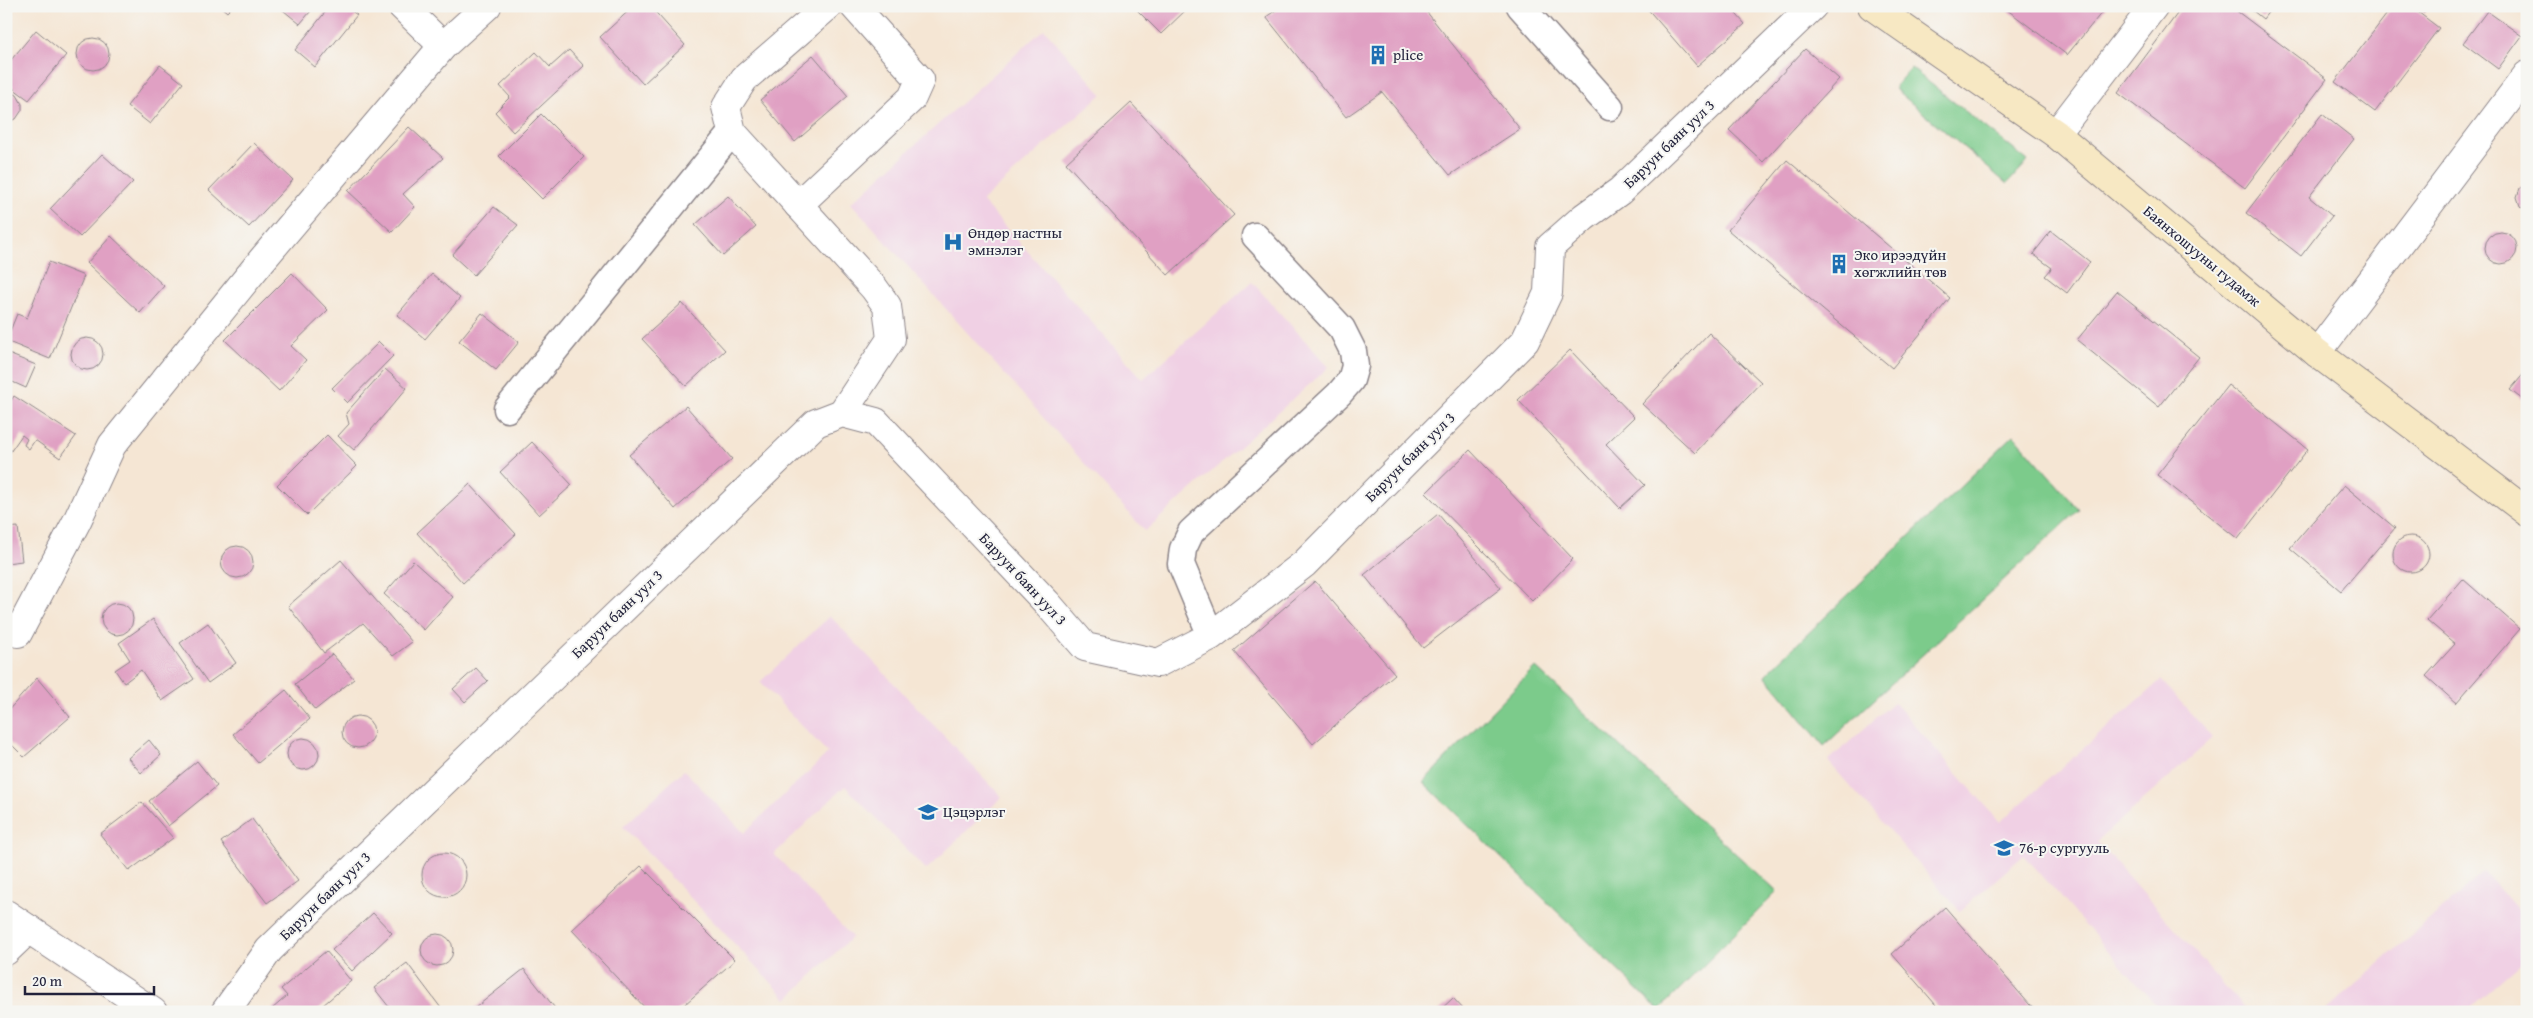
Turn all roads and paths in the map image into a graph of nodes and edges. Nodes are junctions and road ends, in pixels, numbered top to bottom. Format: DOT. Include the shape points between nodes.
graph roads {
  1 [pos="402,6"];
  2 [pos="487,6"];
  3 [pos="828,6"];
  4 [pos="854,6"];
  5 [pos="1520,6"];
  6 [pos="1813,6"];
  7 [pos="1872,6"];
  8 [pos="2154,6"];
  9 [pos="443,46"];
  10 [pos="2527,75"];
  11 [pos="1610,106"];
  12 [pos="732,132"];
  13 [pos="2056,134"];
  14 [pos="798,205"];
  15 [pos="1255,236"];
  16 [pos="2317,353"];
  17 [pos="507,410"];
  18 [pos="842,413"];
  19 [pos="2527,512"];
  20 [pos="18,633"];
  21 [pos="1211,636"];
  22 [pos="6,914"];
  23 [pos="29,929"];
  24 [pos="6,951"];
  25 [pos="153,1012"];
  26 [pos="225,1012"];
  1 -- 9 [label="street"];
  2 -- 9 [label="street"];
  3 -- 12 [label="street" via="744,79 726,107"];
  4 -- 14 [label="street" via="920,80 912,98"];
  5 -- 11 [label="lane"];
  6 -- 21 [label="street, Баруун баян уул 3" via="1620,191 1550,247 1548,293 1525,341 1304,564"];
  7 -- 13 [label="street, Баянхошууны гудамж"];
  8 -- 13 [label="street"];
  9 -- 20 [label="street" via="262,260 112,445 77,521"];
  10 -- 16 [label="street"];
  12 -- 14 [label="street"];
  12 -- 17 [label="lane"];
  13 -- 16 [label="street, Баянхошууны гудамж"];
  14 -- 18 [label="street" via="887,306 891,339"];
  15 -- 21 [label="lane" via="1342,329 1354,352 1355,366 1351,380 1339,394 1191,532 1183,549 1181,564"];
  16 -- 19 [label="street, Баянхошууны гудамж"];
  18 -- 21 [label="street, Баруун баян уул 3" via="876,422 1085,647 1158,663"];
  18 -- 26 [label="street, Баруун баян уул 3" via="816,423 276,943"];
  22 -- 23 [label="street"];
  23 -- 24 [label="street"];
  23 -- 25 [label="street"];
}
